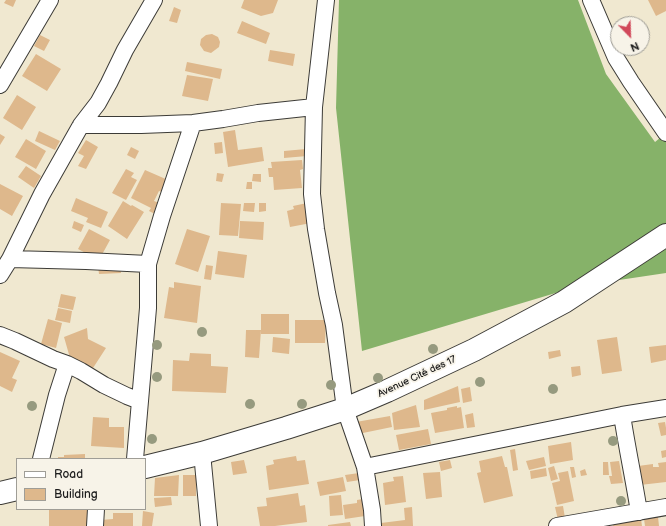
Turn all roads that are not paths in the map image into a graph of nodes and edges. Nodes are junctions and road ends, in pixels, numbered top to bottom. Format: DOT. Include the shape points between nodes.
graph roads {
  1 [pos="50,0"];
  2 [pos="154,0"];
  3 [pos="326,0"];
  4 [pos="591,0"];
  5 [pos="0,85"];
  6 [pos="314,107"];
  7 [pos="193,123"];
  8 [pos="81,125"];
  9 [pos="666,133"];
  10 [pos="666,235"];
  11 [pos="10,259"];
  12 [pos="148,264"];
  13 [pos="0,275"];
  14 [pos="0,335"];
  15 [pos="67,364"];
  16 [pos="140,401"];
  17 [pos="666,408"];
  18 [pos="345,409"];
  19 [pos="622,415"];
  20 [pos="202,453"];
  21 [pos="41,458"];
  22 [pos="134,458"];
  23 [pos="146,466"];
  24 [pos="365,467"];
  25 [pos="16,489"];
  26 [pos="0,493"];
  27 [pos="666,507"];
  28 [pos="96,510"];
  29 [pos="639,512"];
  30 [pos="95,526"];
  31 [pos="209,526"];
  32 [pos="373,526"];
  33 [pos="557,526"];
  1 -- 5 [label="street"];
  2 -- 8 [label="street" via="98,103"];
  3 -- 6 [label="street"];
  4 -- 9 [label="street" via="616,58"];
  6 -- 7 [label="street"];
  6 -- 18 [label="street" via="312,194"];
  7 -- 8 [label="street"];
  7 -- 12 [label="street"];
  8 -- 11 [label="street" via="42,194"];
  10 -- 18 [label="street, Avenue Cité des 17" via="564,302 524,324 468,354"];
  11 -- 12 [label="street"];
  11 -- 13 [label="street"];
  12 -- 16 [label="street" via="148,308"];
  14 -- 15 [label="street"];
  15 -- 16 [label="street" via="104,385"];
  15 -- 21 [label="street" via="56,395"];
  16 -- 22 [label="street"];
  17 -- 19 [label="street"];
  18 -- 20 [label="street, Avenue Cité des 17"];
  18 -- 24 [label="street"];
  19 -- 24 [label="street"];
  19 -- 29 [label="street"];
  20 -- 23 [label="street, Avenue Cité des 17"];
  20 -- 31 [label="street"];
  24 -- 32 [label="street"];
  25 -- 26 [label="street"];
  27 -- 29 [label="street"];
  28 -- 30 [label="street"];
  29 -- 33 [label="street"];
}
